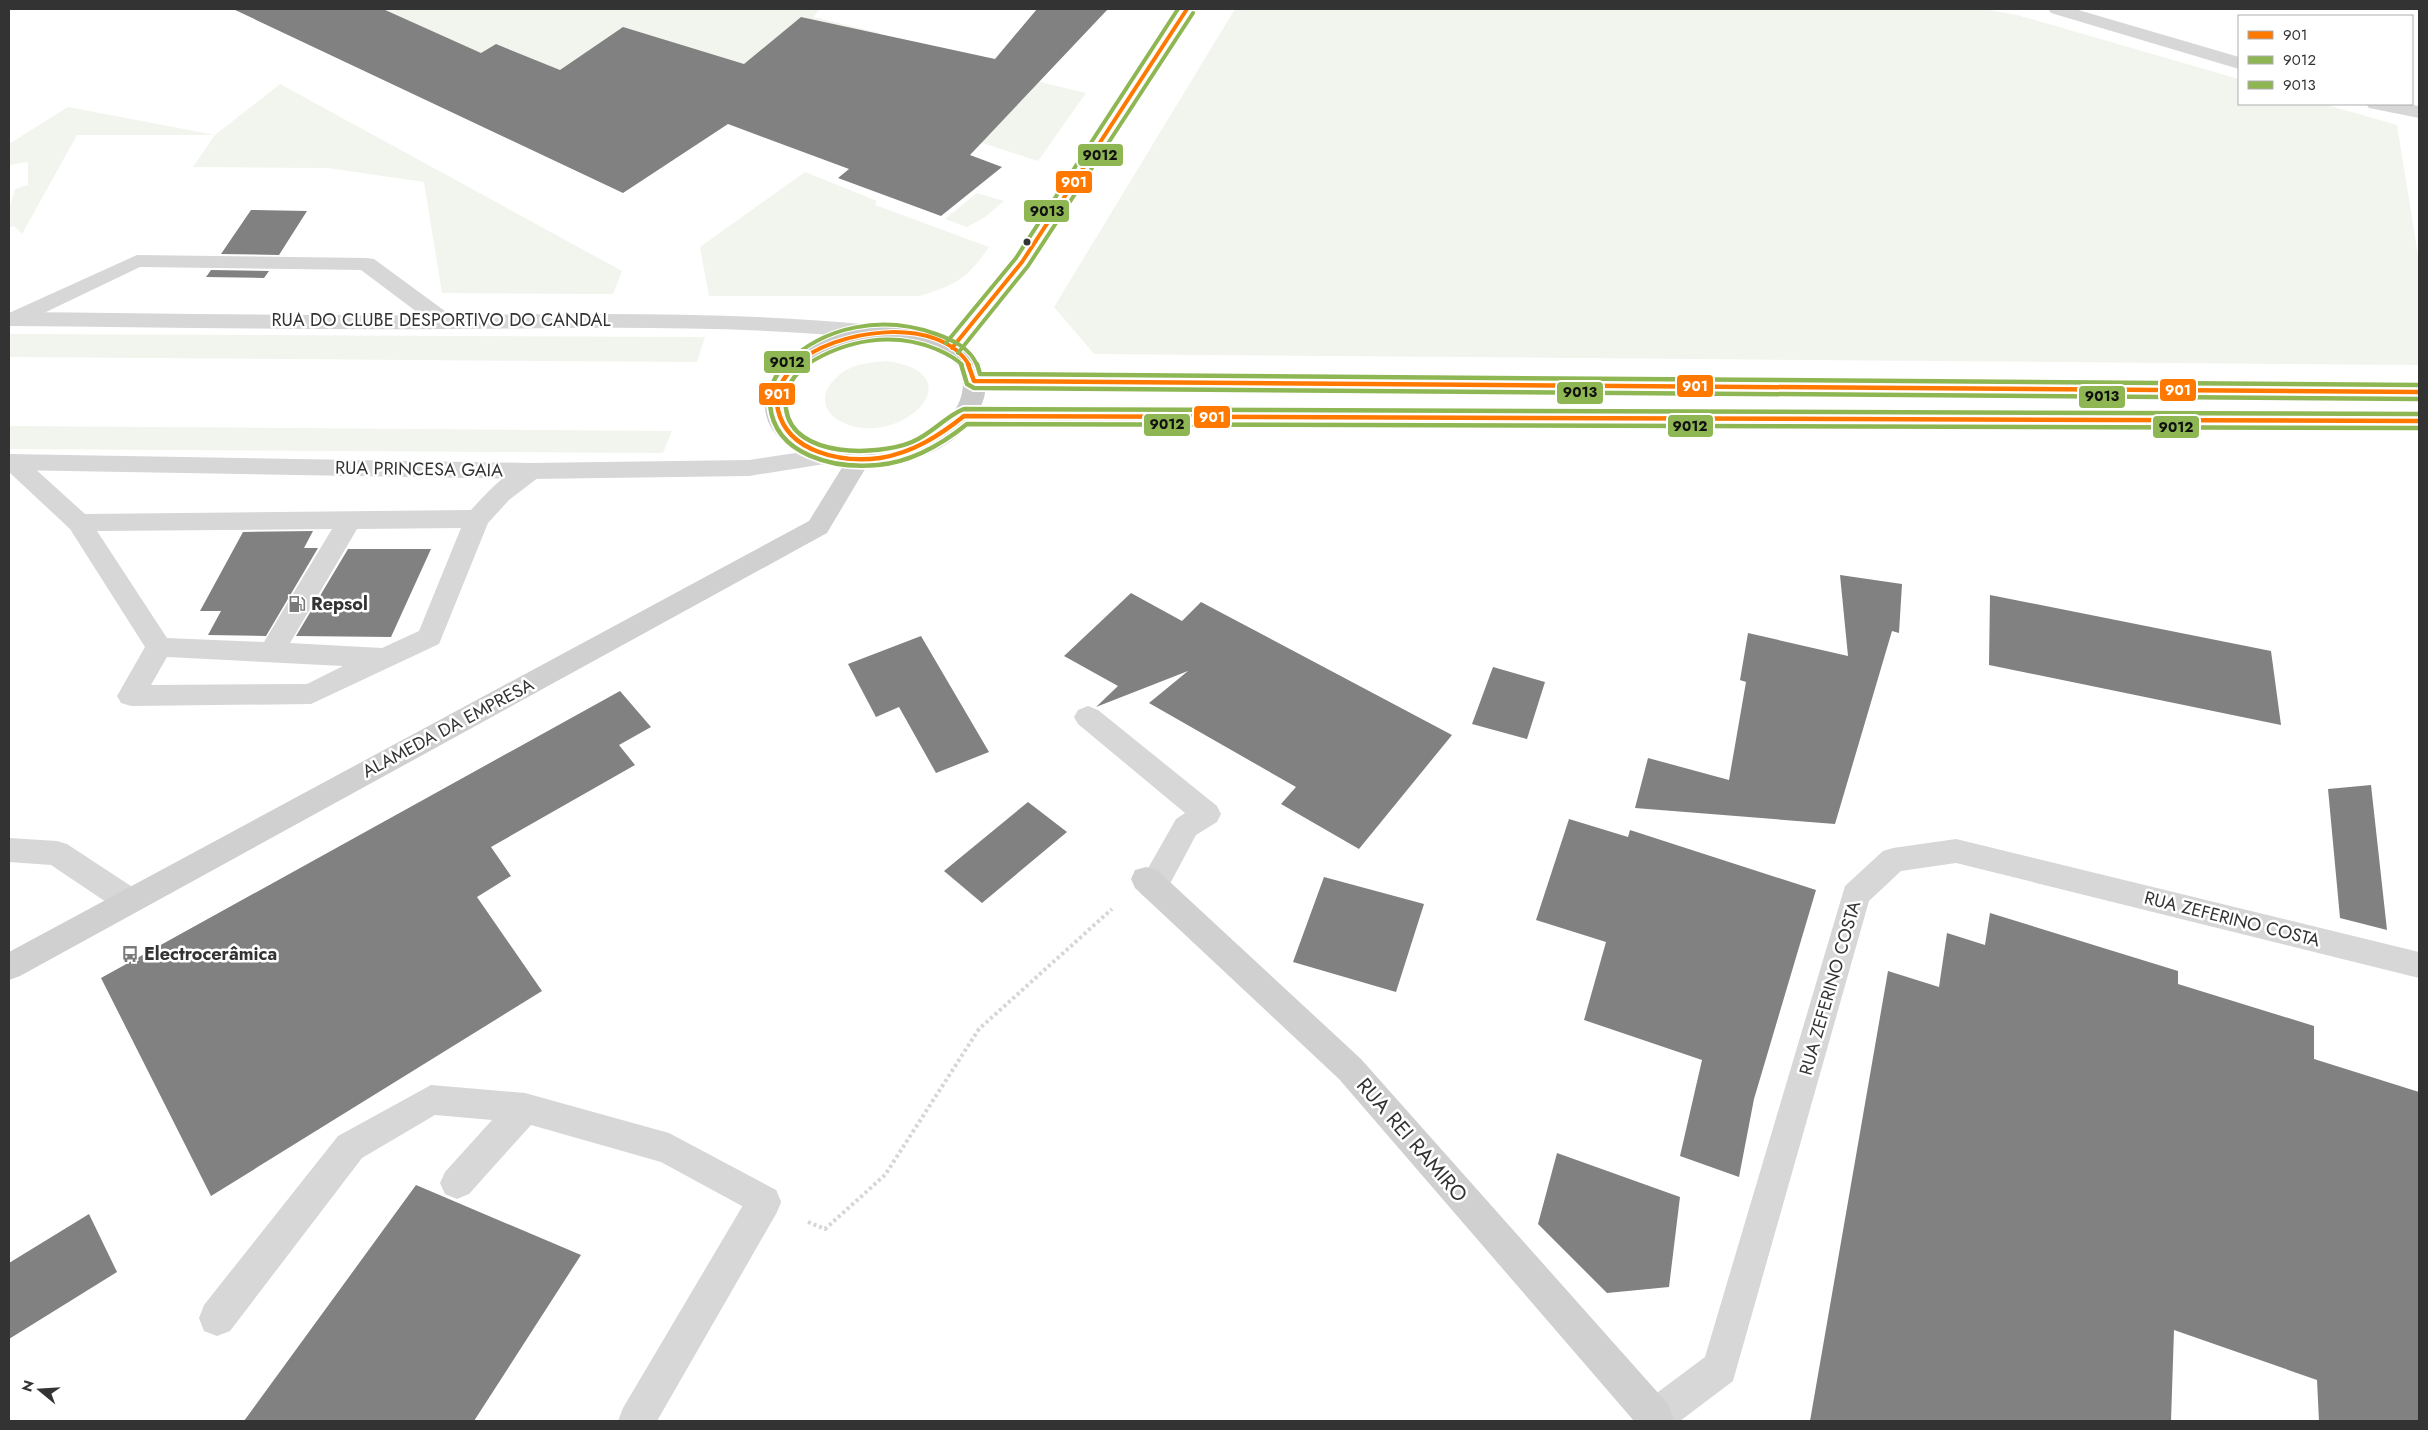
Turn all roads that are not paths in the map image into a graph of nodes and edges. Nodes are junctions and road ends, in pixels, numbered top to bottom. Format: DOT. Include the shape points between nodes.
graph roads {
  1 [pos="2057,9"];
  2 [pos="2238,63"];
  3 [pos="2381,105"];
  4 [pos="2419,112"];
  5 [pos="11,319"];
  6 [pos="445,322"];
  7 [pos="873,332"];
  8 [pos="964,416"];
  9 [pos="2419,420"];
  10 [pos="829,456"];
  11 [pos="859,459"];
  12 [pos="11,462"];
  13 [pos="530,471"];
  14 [pos="477,519"];
  15 [pos="350,520"];
  16 [pos="79,523"];
  17 [pos="159,647"];
  18 [pos="272,651"];
  19 [pos="385,658"];
  20 [pos="1088,717"];
  21 [pos="9,850"];
  22 [pos="129,901"];
  23 [pos="2419,965"];
  24 [pos="9,967"];
  25 [pos="525,1108"];
  26 [pos="457,1183"];
  27 [pos="217,1318"];
  28 [pos="1656,1419"];
  29 [pos="636,1421"];
  1 -- 2 [label="street"];
  3 -- 4 [label="street"];
  5 -- 6 [label="street, RUA DO CLUBE DESPORTIVO DO CANDAL"];
  5 -- 6 [label="street" via="137,261 366,264"];
  6 -- 7 [label="street, RUA DO CLUBE DESPORTIVO DO CANDAL" via="732,322 796,324"];
  7 -- 8 [label="main road" via="902,332 929,337 952,348 970,362 973,399"];
  7 -- 10 [label="main road" via="844,337 818,348 796,362 781,380 775,397 776,413 786,431 804,446"];
  8 -- 9 [label="main road"];
  8 -- 11 [label="main road" via="945,434 921,448"];
  10 -- 11 [label="main road"];
  10 -- 13 [label="street, RUA PRINCESA GAIA" via="749,468"];
  11 -- 22 [label="street, ALAMEDA DA EMPRESA" via="818,527"];
  12 -- 13 [label="street, RUA PRINCESA GAIA"];
  12 -- 16 [label="street"];
  13 -- 14 [label="street" via="500,494"];
  14 -- 15 [label="street"];
  14 -- 19 [label="street" via="430,637"];
  15 -- 16 [label="street"];
  15 -- 18 [label="street"];
  16 -- 17 [label="street"];
  17 -- 18 [label="street"];
  17 -- 19 [label="street" via="132,696 311,694"];
  18 -- 19 [label="street"];
  20 -- 28 [label="street, RUA REI RAMIRO" via="1207,814 1186,827 1149,882 1350,1069"];
  21 -- 22 [label="street" via="57,853"];
  22 -- 24 [label="street, ALAMEDA DA EMPRESA"];
  23 -- 28 [label="street, RUA ZEFERINO COSTA" via="1956,851 1893,860 1856,895 1720,1368"];
  25 -- 26 [label="street"];
  25 -- 27 [label="street" via="431,1100 350,1147"];
  25 -- 29 [label="street" via="669,1149 764,1202"];
}
